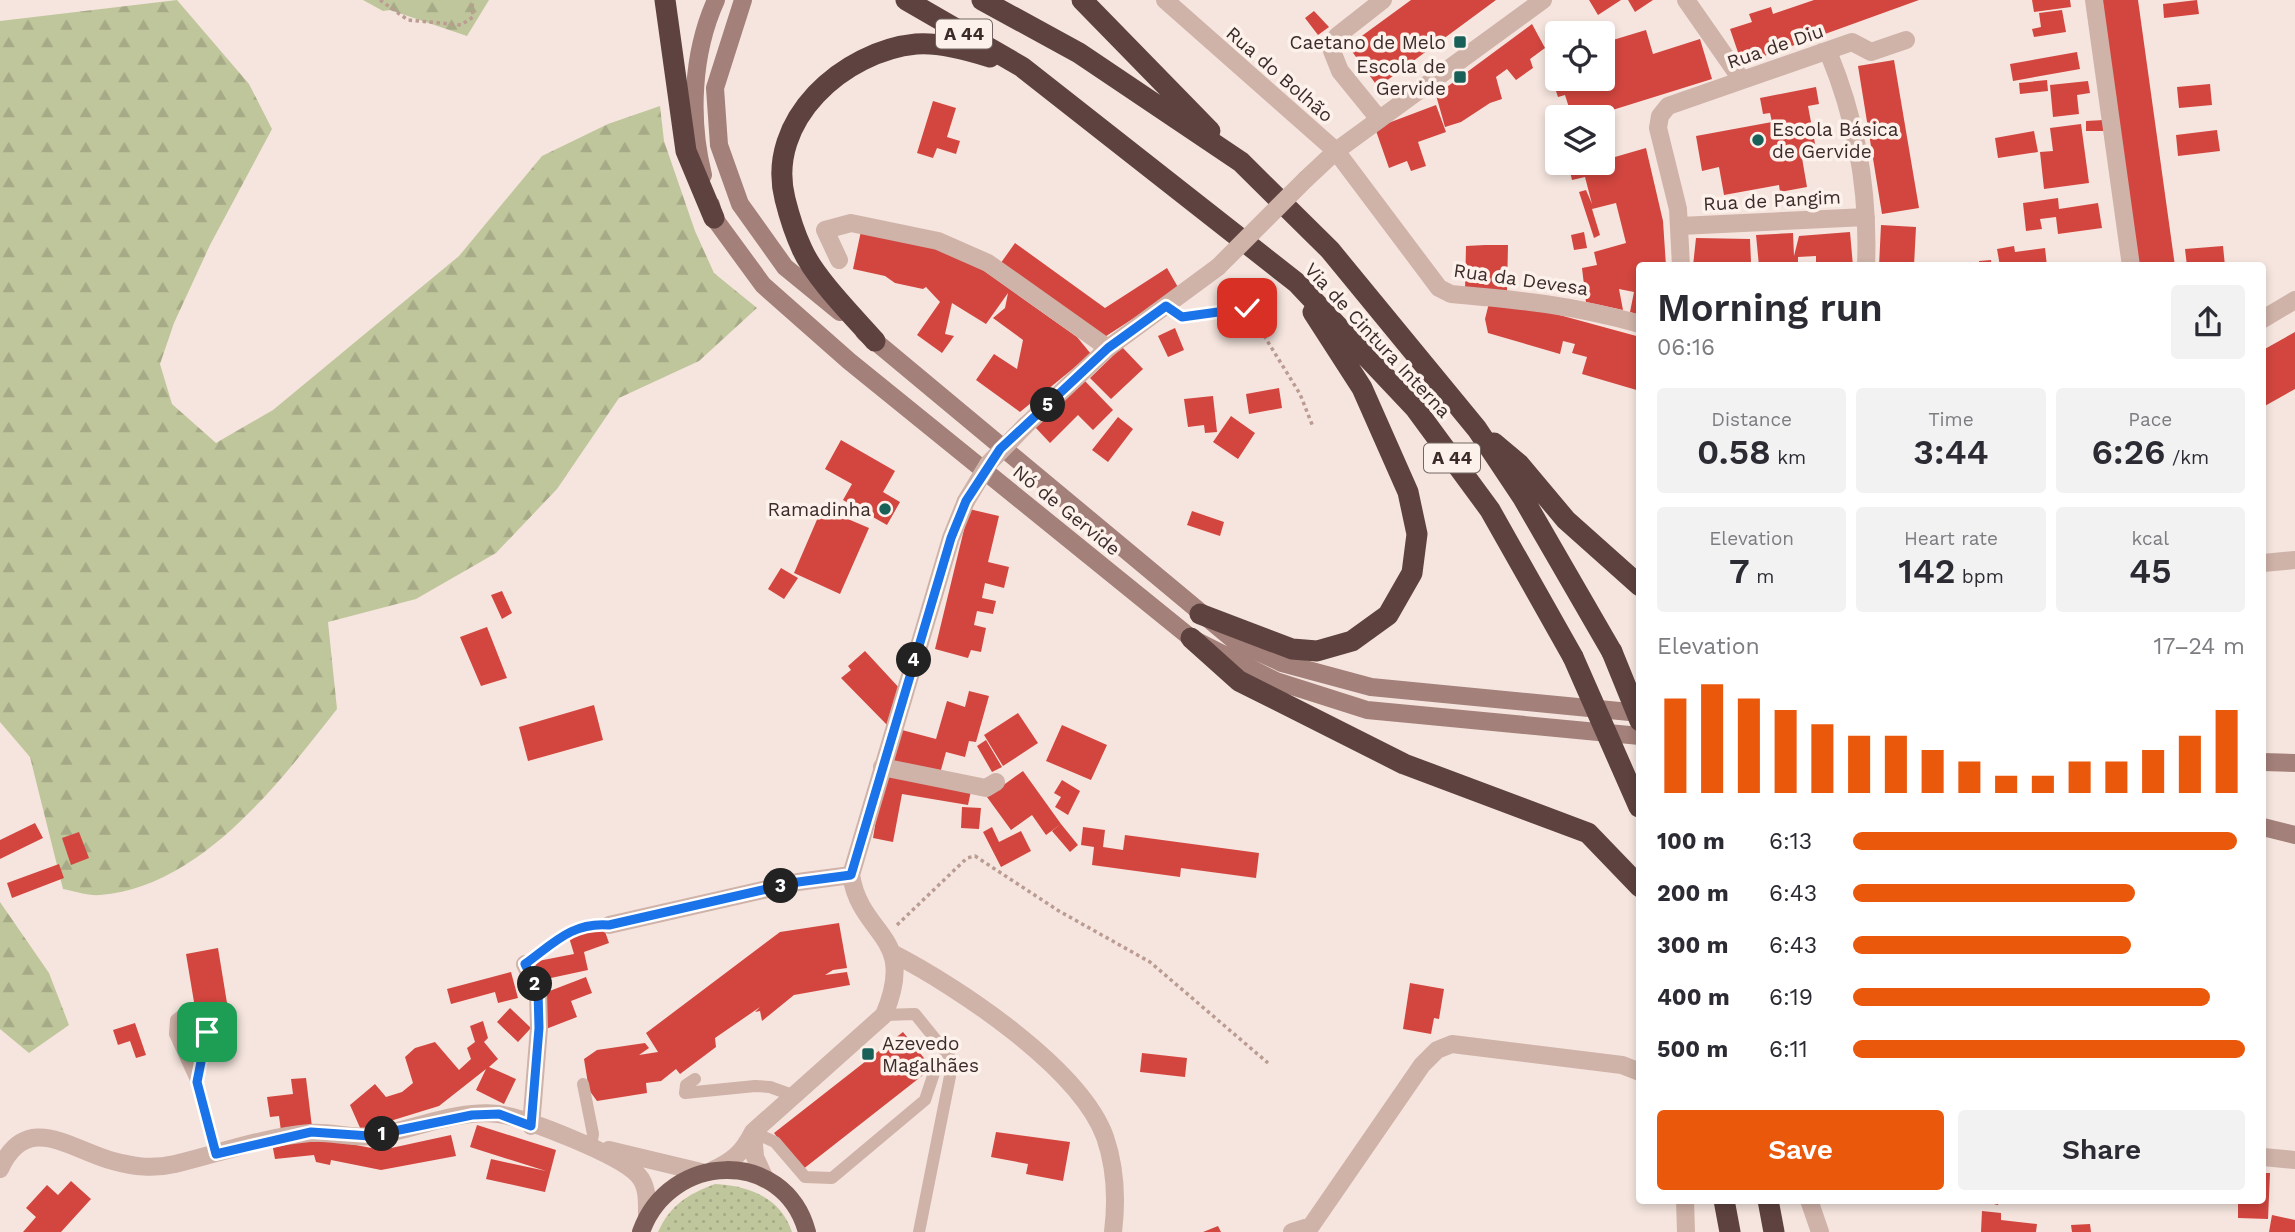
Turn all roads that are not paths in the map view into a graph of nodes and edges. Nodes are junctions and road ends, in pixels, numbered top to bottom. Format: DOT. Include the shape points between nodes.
graph roads {
  1 [pos="665,0"];
  2 [pos="716,0"];
  3 [pos="743,0"];
  4 [pos="906,0"];
  5 [pos="982,0"];
  6 [pos="1082,0"];
  7 [pos="1165,0"];
  8 [pos="1383,0"];
  9 [pos="1543,0"];
  10 [pos="1686,0"];
  11 [pos="2094,0"];
  12 [pos="1906,40"];
  13 [pos="1822,52"];
  14 [pos="1022,67"];
  15 [pos="1741,79"];
  16 [pos="1379,119"];
  17 [pos="1336,151"];
  18 [pos="1241,162"];
  19 [pos="1866,217"];
  20 [pos="714,219"];
  21 [pos="1680,226"];
  22 [pos="839,260"];
  23 [pos="1681,262"];
  24 [pos="1866,262"];
  25 [pos="2130,262"];
  26 [pos="1297,283"];
  27 [pos="2295,300"];
  28 [pos="2266,316"];
  29 [pos="1636,323"];
  30 [pos="875,341"];
  31 [pos="1108,348"];
  32 [pos="1477,429"];
  33 [pos="2295,560"];
  34 [pos="2266,563"];
  35 [pos="1636,582"];
  36 [pos="1200,614"];
  37 [pos="1191,638"];
  38 [pos="1636,711"];
  39 [pos="1636,713"];
  40 [pos="1636,736"];
  41 [pos="2266,762"];
  42 [pos="2295,763"];
  43 [pos="882,767"];
  44 [pos="996,782"];
  45 [pos="1636,802"];
  46 [pos="2266,828"];
  47 [pos="2295,835"];
  48 [pos="851,875"];
  49 [pos="1636,883"];
  50 [pos="609,925"];
  51 [pos="894,954"];
  52 [pos="525,964"];
  53 [pos="884,1015"];
  54 [pos="934,1070"];
  55 [pos="1636,1070"];
  56 [pos="695,1079"];
  57 [pos="197,1082"];
  58 [pos="583,1084"];
  59 [pos="792,1096"];
  60 [pos="531,1126"];
  61 [pos="753,1132"];
  62 [pos="596,1148"];
  63 [pos="216,1154"];
  64 [pos="2266,1157"];
  65 [pos="2295,1160"];
  66 [pos="0,1168"];
  67 [pos="707,1171"];
  68 [pos="765,1179"];
  69 [pos="1685,1204"];
  70 [pos="1725,1204"];
  71 [pos="1769,1204"];
  72 [pos="1777,1204"];
  73 [pos="1810,1204"];
  74 [pos="644,1224"];
  75 [pos="807,1232"];
  76 [pos="919,1232"];
  77 [pos="1112,1232"];
  78 [pos="1292,1232"];
  79 [pos="1686,1232"];
  80 [pos="1730,1232"];
  81 [pos="1777,1232"];
  82 [pos="1820,1232"];
  1 -- 20 [label="highway" via="686,151"];
  2 -- 20 [label="main road, Nó de Gervide" via="693,88 697,150"];
  3 -- 30 [label="main road, Nó de Gervide" via="715,88 719,145 740,204 785,267"];
  4 -- 14 [label="highway, Via de Cintura Interna / A 44"];
  5 -- 18 [label="highway, Via de Cintura Interna / A 44" via="1079,53"];
  6 -- 18 [label="highway"];
  7 -- 17 [label="street, Rua do Bolhão"];
  8 -- 16 [label="street" via="1337,36 1332,51 1340,71"];
  9 -- 16 [label="street"];
  10 -- 15 [label="street"];
  11 -- 25 [label="street"];
  12 -- 13 [label="street, Rua de Diu" via="1871,52 1852,42"];
  13 -- 15 [label="street, Rua de Diu"];
  13 -- 19 [label="street" via="1829,54 1846,94"];
  14 -- 26 [label="highway, Via de Cintura Interna / A 44"];
  14 -- 30 [label="highway" via="974,52 918,43 877,52 833,77 799,113 783,153 784,196 802,251"];
  15 -- 21 [label="street, Rua de Diu" via="1668,106 1660,116 1658,128"];
  16 -- 17 [label="street"];
  17 -- 29 [label="street, Rua da Devesa" via="1439,288 1451,294 1585,308"];
  17 -- 31 [label="street, bridge" via="1218,267"];
  18 -- 32 [label="highway, Via de Cintura Interna / A 44" via="1329,250"];
  19 -- 21 [label="street, Rua de Pangim"];
  19 -- 24 [label="street"];
  20 -- 37 [label="main road, Nó de Gervide" via="763,285 849,361"];
  21 -- 23 [label="street"];
  22 -- 31 [label="street" via="825,230 851,223 938,241 988,263"];
  26 -- 36 [label="highway" via="1362,388 1408,492 1417,534 1412,573 1388,615 1352,641 1317,650 1292,649"];
  26 -- 45 [label="highway, Via de Cintura Interna / A 44, bridge" via="1415,408 1490,510 1573,657"];
  27 -- 28 [label="street"];
  30 -- 36 [label="main road, Nó de Gervide"];
  31 -- 43 [label="street, bridge" via="989,463 966,501"];
  32 -- 35 [label="highway" via="1519,464 1566,520"];
  32 -- 38 [label="highway, Via de Cintura Interna / A 44, bridge" via="1523,498 1612,652"];
  33 -- 34 [label="street"];
  36 -- 39 [label="main road, Nó de Gervide" via="1236,641 1282,663 1371,687"];
  37 -- 40 [label="main road, Nó de Gervide" via="1276,681 1367,710"];
  37 -- 49 [label="highway" via="1239,681 1404,764 1588,833"];
  41 -- 42 [label="main road"];
  43 -- 44 [label="street" via="986,788"];
  43 -- 48 [label="street"];
  46 -- 47 [label="main road"];
  48 -- 50 [label="street" via="798,882"];
  48 -- 51 [label="street" via="859,901"];
  51 -- 53 [label="street" via="893,992"];
  51 -- 77 [label="street" via="928,972 1031,1046 1077,1091 1104,1136 1117,1195"];
  52 -- 60 [label="street" via="538,991"];
  53 -- 59 [label="street"];
  53 -- 76 [label="lane" via="915,1014 953,1061"];
  54 -- 61 [label="lane" via="925,1100 832,1178 805,1177 775,1142"];
  55 -- 78 [label="street" via="1452,1044 1437,1050 1311,1226"];
  56 -- 59 [label="lane" via="686,1085 685,1093 755,1086"];
  57 -- 57 [label="lane" via="175,1034 176,1020 186,1012 197,1014 207,1032"];
  57 -- 63 [label="lane"];
  58 -- 62 [label="lane"];
  59 -- 61 [label="street"];
  60 -- 62 [label="street"];
  60 -- 63 [label="street" via="499,1114 472,1115 370,1136 311,1132"];
  61 -- 67 [label="street" via="732,1161"];
  61 -- 68 [label="street" via="755,1157"];
  62 -- 67 [label="street"];
  62 -- 74 [label="street" via="639,1176 647,1192"];
  63 -- 66 [label="street" via="153,1169 39,1137 22,1141 7,1152"];
  64 -- 65 [label="street"];
  67 -- 68 [label="main road" via="739,1170"];
  67 -- 74 [label="main road" via="670,1189"];
  68 -- 75 [label="main road" via="788,1196"];
  69 -- 79 [label="street"];
  70 -- 80 [label="highway"];
  71 -- 81 [label="highway"];
  72 -- 81 [label="highway"];
  73 -- 82 [label="street"];
}
